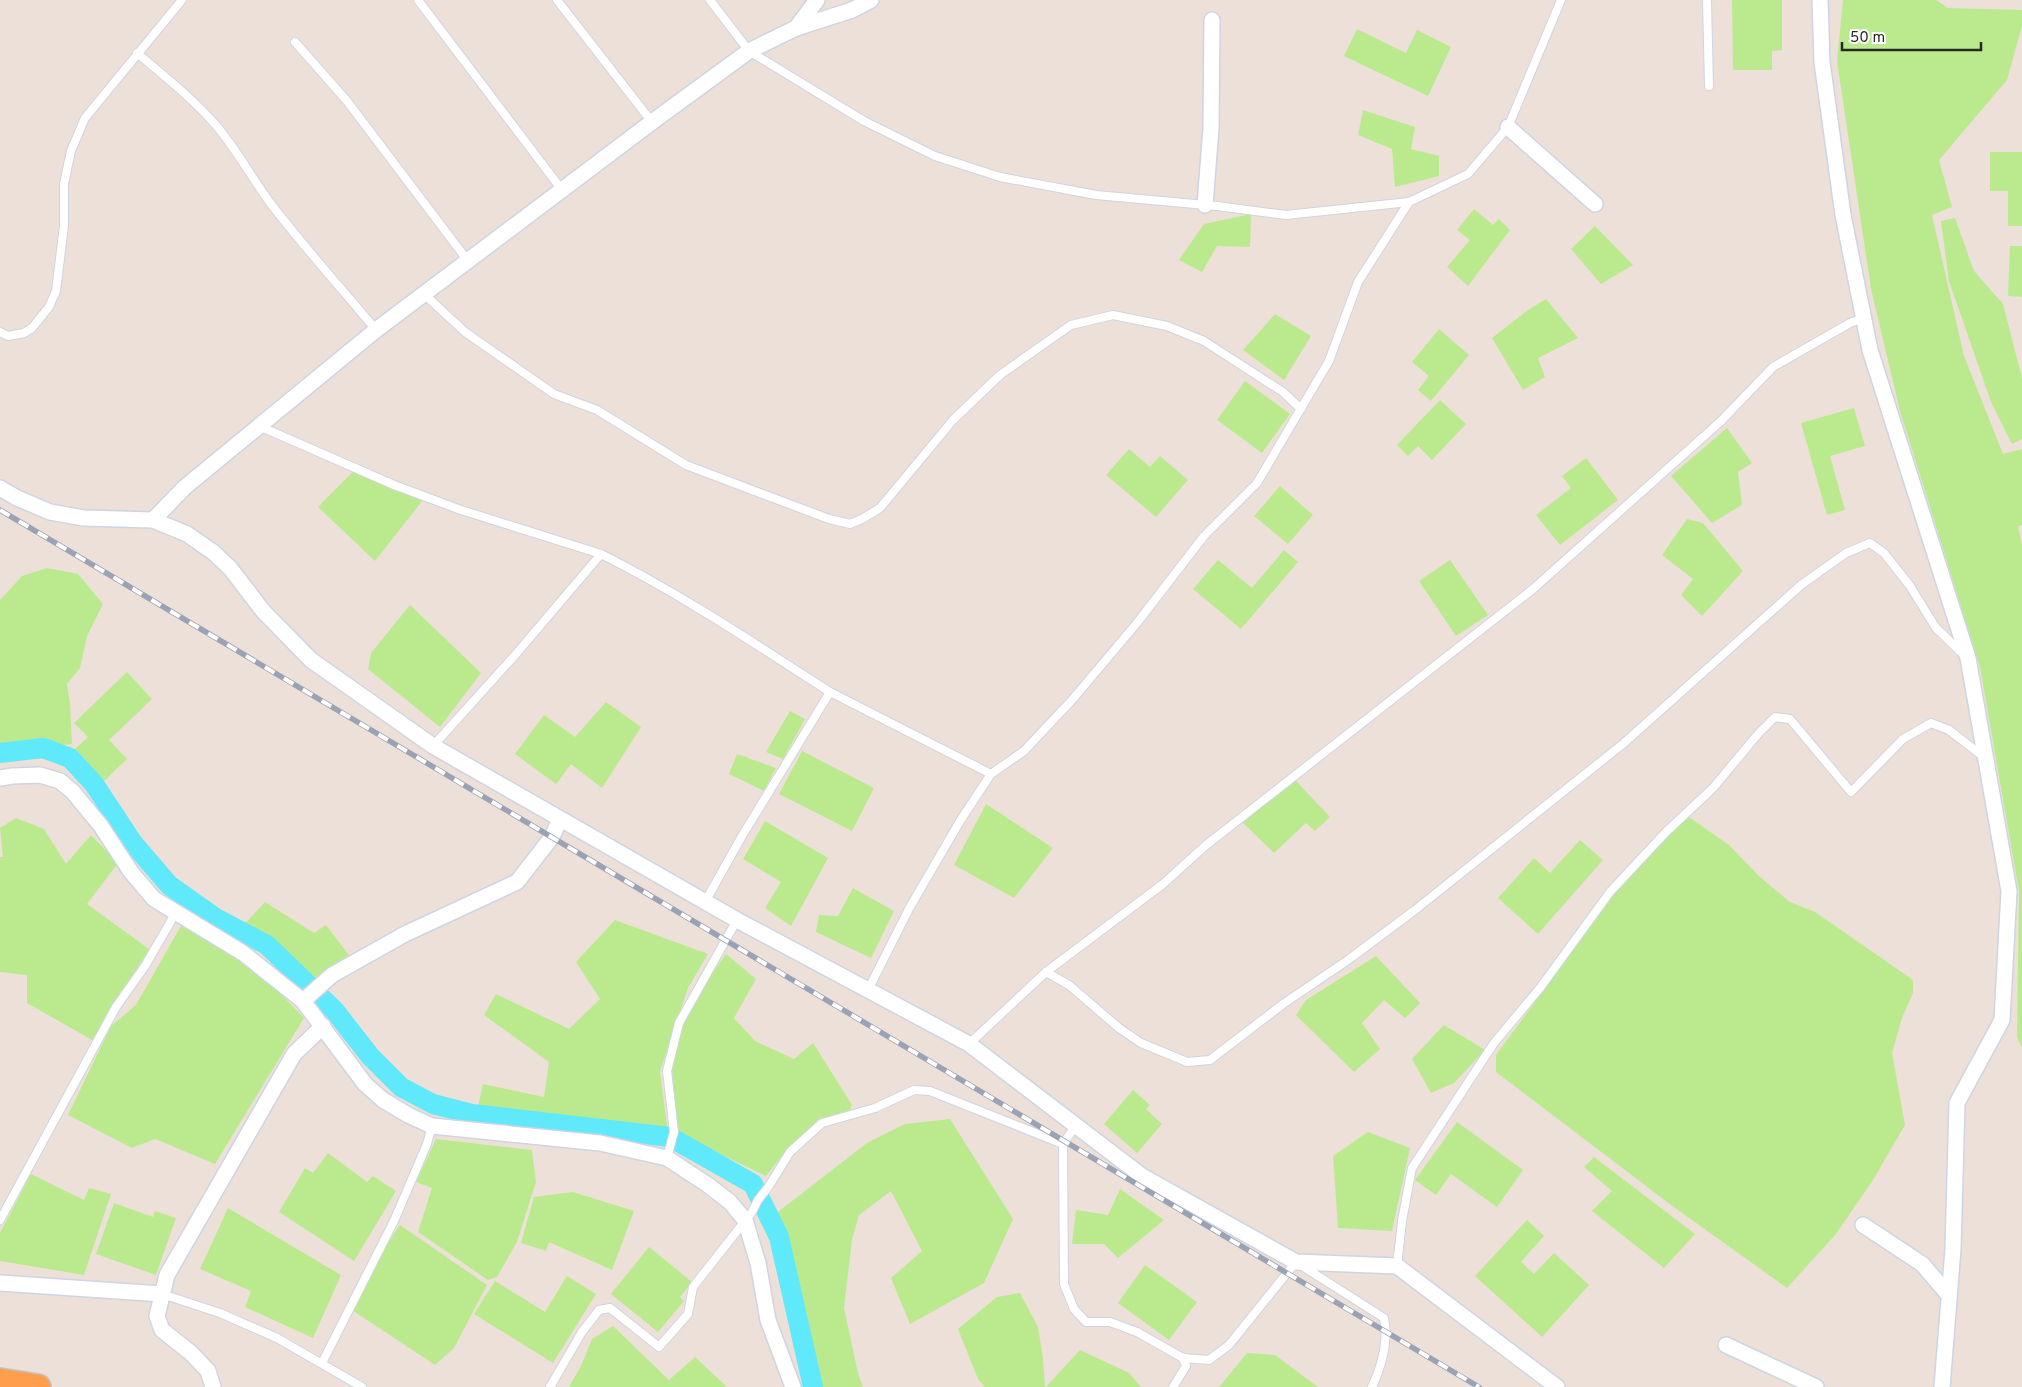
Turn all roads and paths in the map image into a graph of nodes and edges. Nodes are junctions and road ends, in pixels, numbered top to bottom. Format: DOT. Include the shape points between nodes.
graph roads {
  1 [pos="182,0"];
  2 [pos="418,0"];
  3 [pos="557,0"];
  4 [pos="710,0"];
  5 [pos="817,0"];
  6 [pos="871,0"];
  7 [pos="1561,0"];
  8 [pos="1707,0"];
  9 [pos="1820,0"];
  10 [pos="1212,20"];
  11 [pos="796,28"];
  12 [pos="294,42"];
  13 [pos="749,52"];
  14 [pos="137,53"];
  15 [pos="1709,86"];
  16 [pos="652,122"];
  17 [pos="1508,127"];
  18 [pos="562,190"];
  19 [pos="1409,202"];
  20 [pos="1595,204"];
  21 [pos="1205,205"];
  22 [pos="468,260"];
  23 [pos="424,294"];
  24 [pos="1864,318"];
  25 [pos="376,330"];
  26 [pos="0,332"];
  27 [pos="1301,408"];
  28 [pos="259,426"];
  29 [pos="0,488"];
  30 [pos="153,520"];
  31 [pos="601,554"];
  32 [pos="1968,658"];
  33 [pos="830,692"];
  34 [pos="433,746"];
  35 [pos="1986,759"];
  36 [pos="991,774"];
  37 [pos="0,778"];
  38 [pos="560,820"];
  39 [pos="705,902"];
  40 [pos="175,914"];
  41 [pos="737,920"];
  42 [pos="1046,972"];
  43 [pos="868,990"];
  44 [pos="303,1001"];
  45 [pos="323,1026"];
  46 [pos="969,1044"];
  47 [pos="1076,1125"];
  48 [pos="432,1126"];
  49 [pos="1063,1144"];
  50 [pos="669,1153"];
  51 [pos="0,1220"];
  52 [pos="744,1220"];
  53 [pos="1863,1224"];
  54 [pos="1296,1262"];
  55 [pos="1397,1266"];
  56 [pos="0,1283"];
  57 [pos="162,1294"];
  58 [pos="1948,1294"];
  59 [pos="1726,1345"];
  60 [pos="1183,1358"];
  61 [pos="322,1363"];
  62 [pos="0,1381"];
  63 [pos="38,1387"];
  64 [pos="213,1387"];
  65 [pos="362,1387"];
  66 [pos="550,1387"];
  67 [pos="793,1387"];
  68 [pos="1173,1387"];
  69 [pos="1372,1387"];
  70 [pos="1557,1387"];
  71 [pos="1816,1387"];
  72 [pos="1942,1387"];
  1 -- 14 [label="lane"];
  2 -- 18 [label="lane"];
  3 -- 16 [label="lane"];
  4 -- 13 [label="lane"];
  5 -- 11 [label="street"];
  6 -- 11 [label="street" via="852,10"];
  7 -- 17 [label="lane"];
  8 -- 15 [label="lane"];
  9 -- 24 [label="street" via="1822,62 1843,215"];
  10 -- 21 [label="street" via="1211,128"];
  11 -- 13 [label="street"];
  12 -- 22 [label="lane" via="348,101"];
  13 -- 16 [label="street"];
  13 -- 21 [label="lane" via="864,120 935,156 1000,177 1096,195"];
  14 -- 25 [label="lane" via="213,122 272,205"];
  14 -- 26 [label="lane" via="85,118 71,151 64,184 64,226 56,291 49,307 24,333 8,336"];
  16 -- 18 [label="street"];
  17 -- 19 [label="lane" via="1468,174"];
  17 -- 20 [label="street"];
  18 -- 22 [label="street"];
  19 -- 21 [label="lane" via="1286,215"];
  19 -- 27 [label="lane" via="1358,282 1329,361"];
  22 -- 23 [label="street"];
  23 -- 25 [label="street"];
  23 -- 27 [label="lane" via="465,332 554,394 597,410 686,465 828,519 850,524 880,508 953,420 1000,375 1071,325 1113,314 1167,326 1204,341 1283,392"];
  24 -- 32 [label="street" via="1870,350"];
  24 -- 42 [label="lane" via="1773,367 1720,421 1533,589 1205,846 1163,884"];
  25 -- 28 [label="street"];
  27 -- 36 [label="lane" via="1257,483 1204,536 1072,700 1024,751"];
  28 -- 30 [label="street" via="185,487"];
  28 -- 31 [label="lane" via="394,485 461,510"];
  29 -- 30 [label="street" via="50,512 84,518"];
  30 -- 34 [label="street" via="187,534 213,552 230,568 263,611 311,660"];
  31 -- 33 [label="lane" via="712,616"];
  31 -- 34 [label="lane"];
  32 -- 35 [label="street"];
  32 -- 42 [label="lane" via="1936,628 1910,586 1884,553 1870,544 1846,553 1800,585 1616,749 1415,910 1210,1060 1187,1062 1141,1042 1119,1028 1069,985"];
  33 -- 36 [label="lane"];
  33 -- 39 [label="lane"];
  34 -- 38 [label="street"];
  35 -- 55 [label="lane" via="1949,730 1931,723 1903,739 1851,792 1790,719 1775,717 1713,788 1610,892 1540,988 1494,1043 1412,1168"];
  35 -- 58 [label="street" via="2009,891 2002,1020 1957,1104 1953,1249"];
  36 -- 43 [label="lane" via="910,907"];
  37 -- 40 [label="street" via="40,775 60,781 101,826 131,872 154,899"];
  38 -- 39 [label="street"];
  38 -- 44 [label="street" via="552,837 516,882 405,934 332,975"];
  39 -- 41 [label="street"];
  40 -- 44 [label="street" via="243,953"];
  40 -- 51 [label="lane" via="145,966 116,1007"];
  41 -- 43 [label="street"];
  41 -- 50 [label="lane" via="679,1023 667,1071 674,1132"];
  42 -- 46 [label="lane"];
  43 -- 46 [label="street"];
  44 -- 45 [label="street"];
  45 -- 48 [label="street" via="365,1084 383,1100"];
  45 -- 57 [label="street" via="294,1054 167,1275"];
  46 -- 47 [label="street"];
  47 -- 49 [label="lane"];
  47 -- 54 [label="street" via="1142,1176"];
  48 -- 50 [label="street"];
  48 -- 61 [label="lane" via="394,1221"];
  49 -- 52 [label="lane" via="930,1091 914,1090 875,1108 822,1123 790,1152"];
  49 -- 60 [label="lane" via="1064,1284 1074,1309 1086,1322 1110,1322 1137,1332"];
  50 -- 52 [label="street" via="730,1202"];
  52 -- 66 [label="lane" via="693,1287 688,1314 659,1347 610,1308 600,1310 582,1332"];
  52 -- 67 [label="street" via="758,1263 768,1320"];
  53 -- 58 [label="street" via="1922,1264"];
  54 -- 55 [label="street"];
  54 -- 60 [label="lane" via="1229,1345 1209,1360"];
  54 -- 69 [label="lane" via="1384,1318 1387,1333 1384,1354"];
  55 -- 70 [label="street"];
  56 -- 57 [label="street"];
  57 -- 61 [label="lane" via="220,1313 277,1338"];
  57 -- 64 [label="street" via="157,1316 162,1330 208,1371"];
  58 -- 72 [label="street"];
  59 -- 71 [label="street"];
  60 -- 68 [label="lane" via="1186,1366"];
  61 -- 65 [label="lane"];
  62 -- 63 [label="highway"];
}
